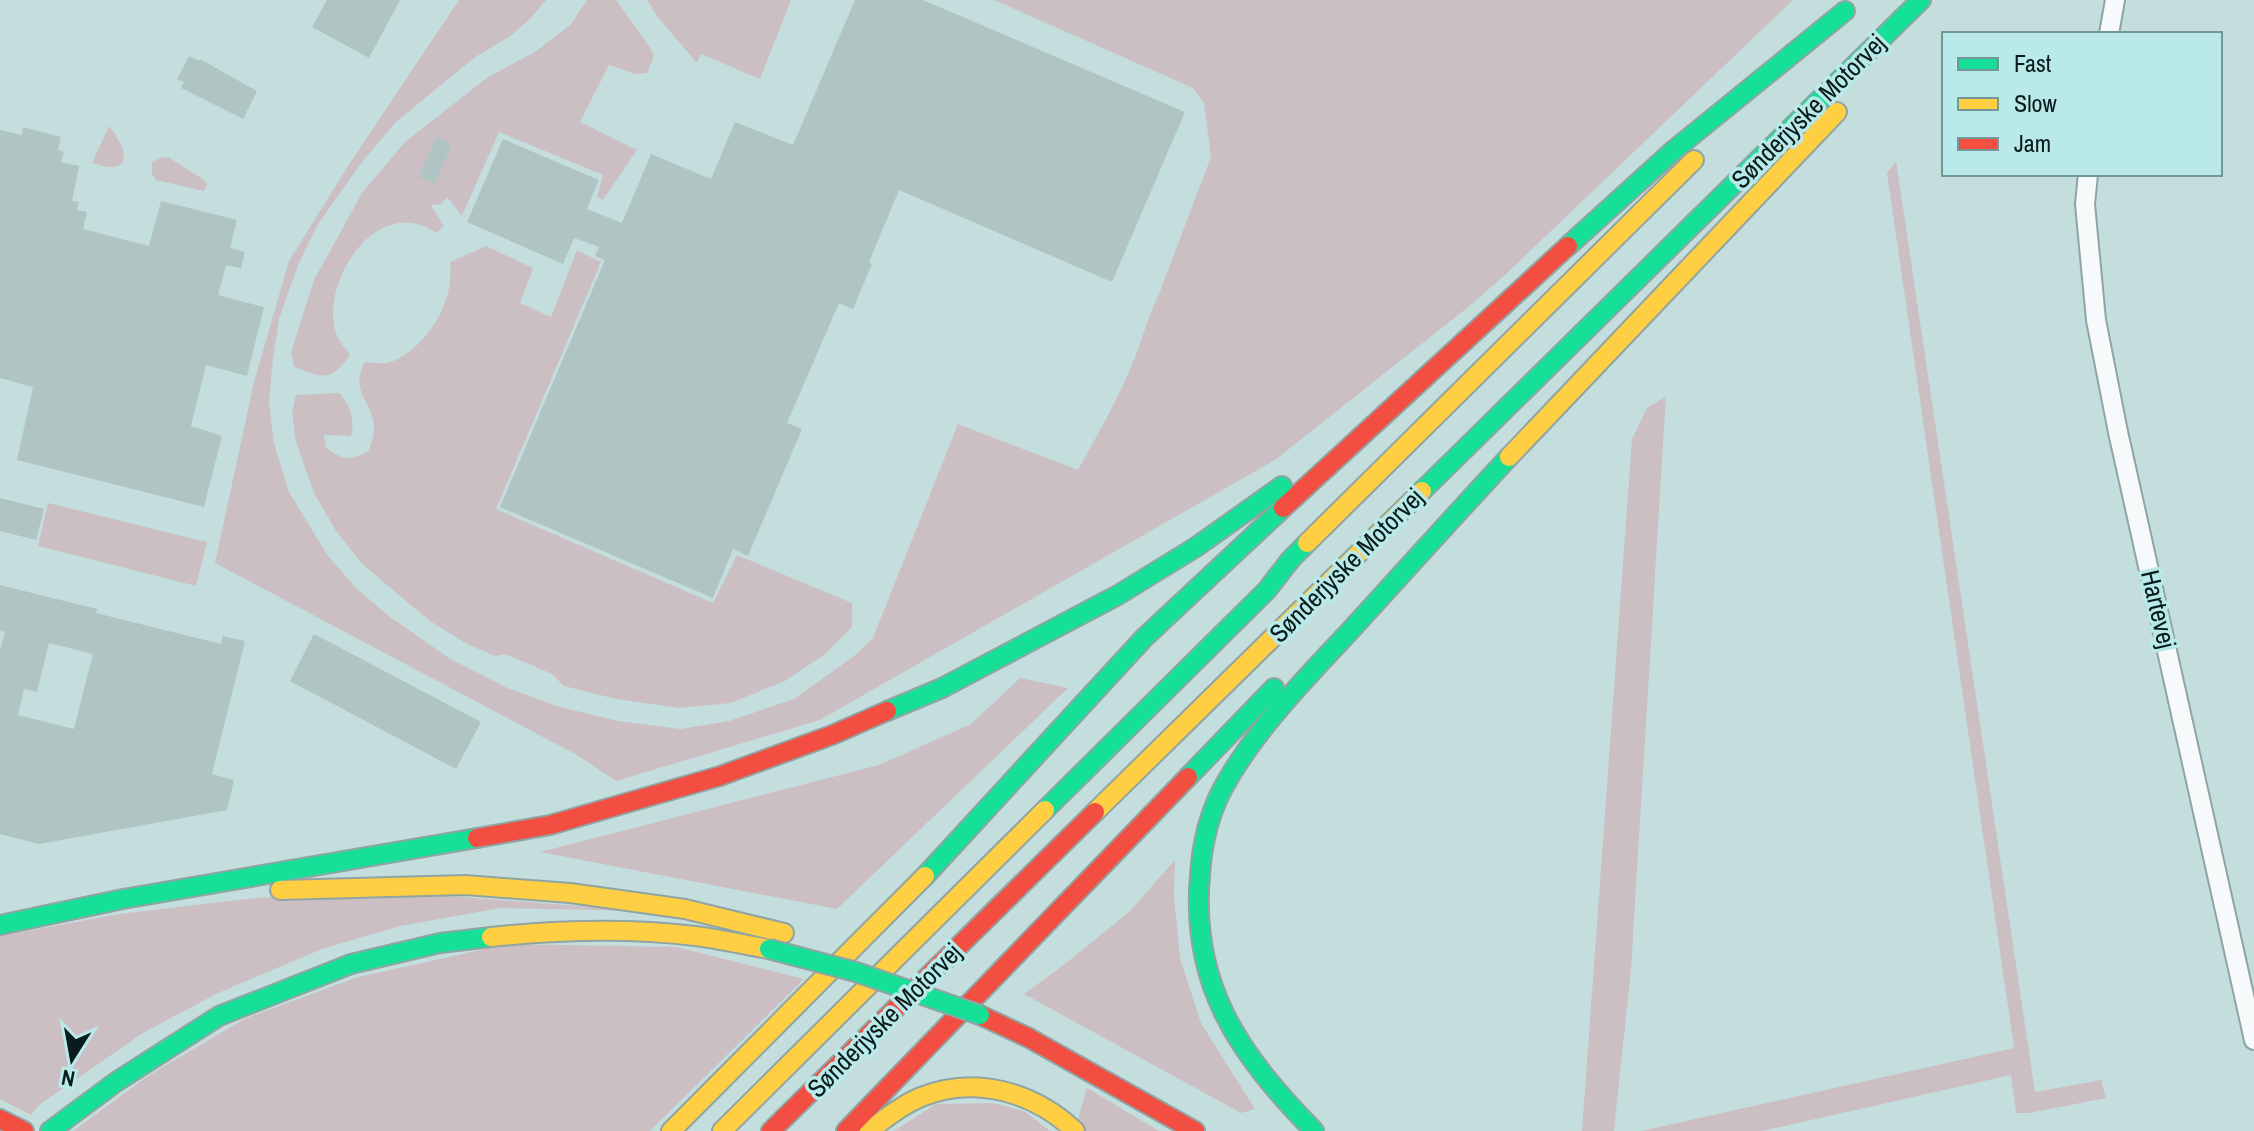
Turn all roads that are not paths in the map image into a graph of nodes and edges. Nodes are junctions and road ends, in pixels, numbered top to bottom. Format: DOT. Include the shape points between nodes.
graph roads {
  1 [pos="2115,0"];
  2 [pos="1850,6"];
  3 [pos="1927,6"];
  4 [pos="2109,32"];
  5 [pos="1912,34"];
  6 [pos="1847,102"];
  7 [pos="2088,176"];
  8 [pos="1415,385"];
  9 [pos="1509,455"];
  10 [pos="288,872"];
  11 [pos="123,899"];
  12 [pos="0,911"];
  13 [pos="0,925"];
  14 [pos="791,935"];
  15 [pos="826,946"];
  16 [pos="980,1015"];
  17 [pos="2254,1040"];
  18 [pos="0,1119"];
  19 [pos="24,1131"];
  20 [pos="50,1131"];
  21 [pos="671,1131"];
  22 [pos="722,1131"];
  23 [pos="771,1131"];
  24 [pos="846,1131"];
  25 [pos="869,1131"];
  26 [pos="1075,1131"];
  27 [pos="1195,1131"];
  28 [pos="1314,1131"];
  1 -- 4 [label="street"];
  2 -- 8 [label="highway" via="1674,150"];
  2 -- 22 [label="highway, Sønderjyske Motorvej"];
  3 -- 5 [label="highway"];
  3 -- 23 [label="highway, Sønderjyske Motorvej"];
  6 -- 9 [label="highway"];
  7 -- 17 [label="street, Hartevej" via="2085,204 2096,320"];
  8 -- 10 [label="highway" via="1196,547 1118,595 942,688 720,776 609,809 550,825"];
  8 -- 21 [label="highway" via="1144,638 912,890"];
  9 -- 24 [label="highway" via="1387,571"];
  9 -- 28 [label="highway" via="1264,729 1225,784 1211,821 1198,905 1201,948 1212,989 1254,1066"];
  10 -- 11 [label="highway"];
  10 -- 12 [label="highway" via="173,880"];
  11 -- 13 [label="highway"];
  11 -- 14 [label="highway" via="465,885 685,909"];
  15 -- 16 [label="highway, bridge" via="896,971"];
  16 -- 20 [label="highway, bridge" via="856,972 694,936 530,933 440,943 351,964 219,1016"];
  16 -- 27 [label="highway"];
  18 -- 19 [label="highway"];
  25 -- 26 [label="highway" via="924,1095 972,1088 1030,1098"];
}
